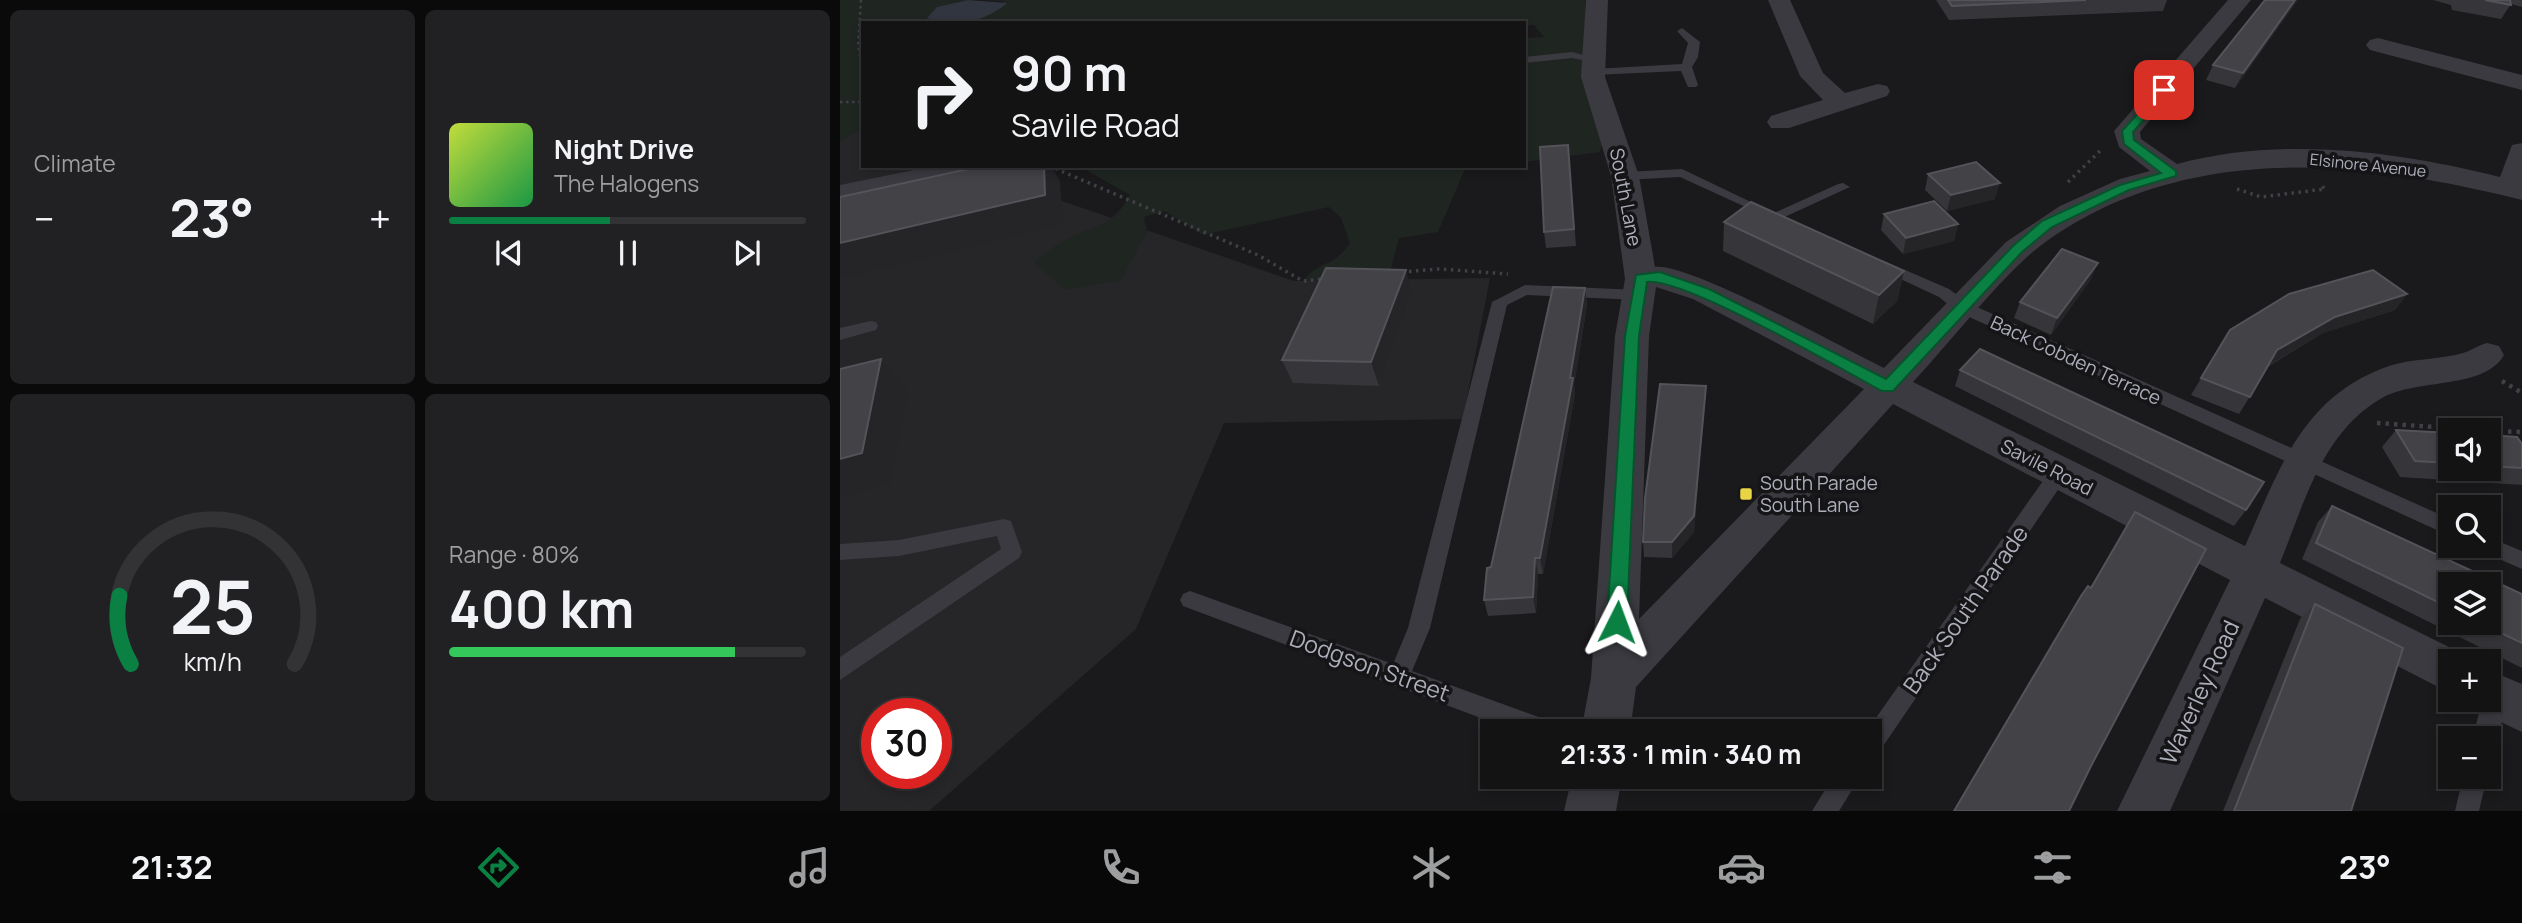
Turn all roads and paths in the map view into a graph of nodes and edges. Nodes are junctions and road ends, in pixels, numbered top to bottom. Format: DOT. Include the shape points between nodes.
graph roads {
  1 [pos="861,0"];
  2 [pos="1597,0"];
  3 [pos="1779,0"];
  4 [pos="2240,0"];
  5 [pos="1682,31"];
  6 [pos="2378,45"];
  7 [pos="861,57"];
  8 [pos="1526,60"];
  9 [pos="1592,65"];
  10 [pos="1686,67"];
  11 [pos="2522,83"];
  12 [pos="1692,85"];
  13 [pos="1878,91"];
  14 [pos="840,102"];
  15 [pos="861,102"];
  16 [pos="1840,103"];
  17 [pos="1780,122"];
  18 [pos="2522,151"];
  19 [pos="1054,168"];
  20 [pos="947,172"];
  21 [pos="2171,173"];
  22 [pos="1625,176"];
  23 [pos="1843,187"];
  24 [pos="2516,189"];
  25 [pos="840,194"];
  26 [pos="1776,217"];
  27 [pos="1800,228"];
  28 [pos="1872,261"];
  29 [pos="1398,272"];
  30 [pos="1517,275"];
  31 [pos="1330,279"];
  32 [pos="1639,287"];
  33 [pos="1962,307"];
  34 [pos="870,326"];
  35 [pos="840,334"];
  36 [pos="2487,355"];
  37 [pos="1888,387"];
  38 [pos="2332,419"];
  39 [pos="2438,426"];
  40 [pos="2501,431"];
  41 [pos="2522,432"];
  42 [pos="2302,463"];
  43 [pos="2059,473"];
  44 [pos="2438,523"];
  45 [pos="2501,551"];
  46 [pos="840,552"];
  47 [pos="2522,560"];
  48 [pos="2255,572"];
  49 [pos="1190,600"];
  50 [pos="2438,665"];
  51 [pos="840,670"];
  52 [pos="1399,676"];
  53 [pos="1614,678"];
  54 [pos="1515,719"];
  55 [pos="1607,719"];
  56 [pos="1882,728"];
  57 [pos="1595,789"];
  58 [pos="1840,789"];
  59 [pos="2472,789"];
  60 [pos="1590,811"];
  61 [pos="1824,811"];
  62 [pos="2143,811"];
  63 [pos="2467,811"];
  1 -- 7 [label="path"];
  2 -- 9 [label="street, South Lane"];
  3 -- 16 [label="street" via="1812,76"];
  4 -- 21 [label="street" via="2127,131 2128,141 2141,155"];
  5 -- 10 [label="lane" via="1694,41"];
  6 -- 11 [label="street"];
  8 -- 9 [label="lane" via="1572,55"];
  9 -- 10 [label="lane"];
  9 -- 22 [label="street, South Lane"];
  10 -- 12 [label="lane"];
  13 -- 16 [label="street"];
  14 -- 15 [label="path"];
  16 -- 17 [label="street"];
  18 -- 24 [label="street"];
  19 -- 31 [label="path" via="1258,255 1303,281"];
  20 -- 25 [label="street"];
  21 -- 24 [label="street, Elsinore Avenue" via="2236,162 2343,159"];
  21 -- 33 [label="street, Elsinore Avenue" via="2124,188 2047,224"];
  22 -- 26 [label="lane" via="1682,173"];
  22 -- 32 [label="street, South Lane"];
  23 -- 26 [label="lane"];
  26 -- 27 [label="lane"];
  28 -- 33 [label="lane, Back Cobden Terrace" via="1944,293"];
  29 -- 30 [label="path" via="1439,268"];
  32 -- 37 [label="street, Savile Road" via="1660,276 1704,292"];
  32 -- 52 [label="lane" via="1525,289 1500,302 1419,628"];
  32 -- 53 [label="street, South Lane" via="1632,336"];
  33 -- 37 [label="street, Elsinore Avenue"];
  33 -- 42 [label="lane, Back Cobden Terrace"];
  34 -- 35 [label="lane"];
  36 -- 38 [label="street, Waverley Road" via="2474,364 2400,375 2368,389"];
  37 -- 43 [label="street, Savile Road"];
  37 -- 53 [label="street, Elsinore Avenue"];
  38 -- 39 [label="path"];
  38 -- 42 [label="street, Waverley Road"];
  40 -- 41 [label="path"];
  42 -- 44 [label="lane, Back Cobden Terrace"];
  42 -- 48 [label="street, Waverley Road"];
  43 -- 48 [label="street, Savile Road"];
  43 -- 56 [label="lane, Back South Parade"];
  45 -- 47 [label="lane"];
  46 -- 51 [label="lane" via="899,548 1004,527 1012,552"];
  48 -- 50 [label="street, Savile Road"];
  48 -- 62 [label="street, Waverley Road"];
  49 -- 52 [label="lane, Dodgson Street"];
  52 -- 54 [label="lane, Dodgson Street"];
  53 -- 55 [label="street, South Lane"];
  57 -- 60 [label="street"];
  58 -- 61 [label="lane"];
  59 -- 63 [label="lane"];
}
